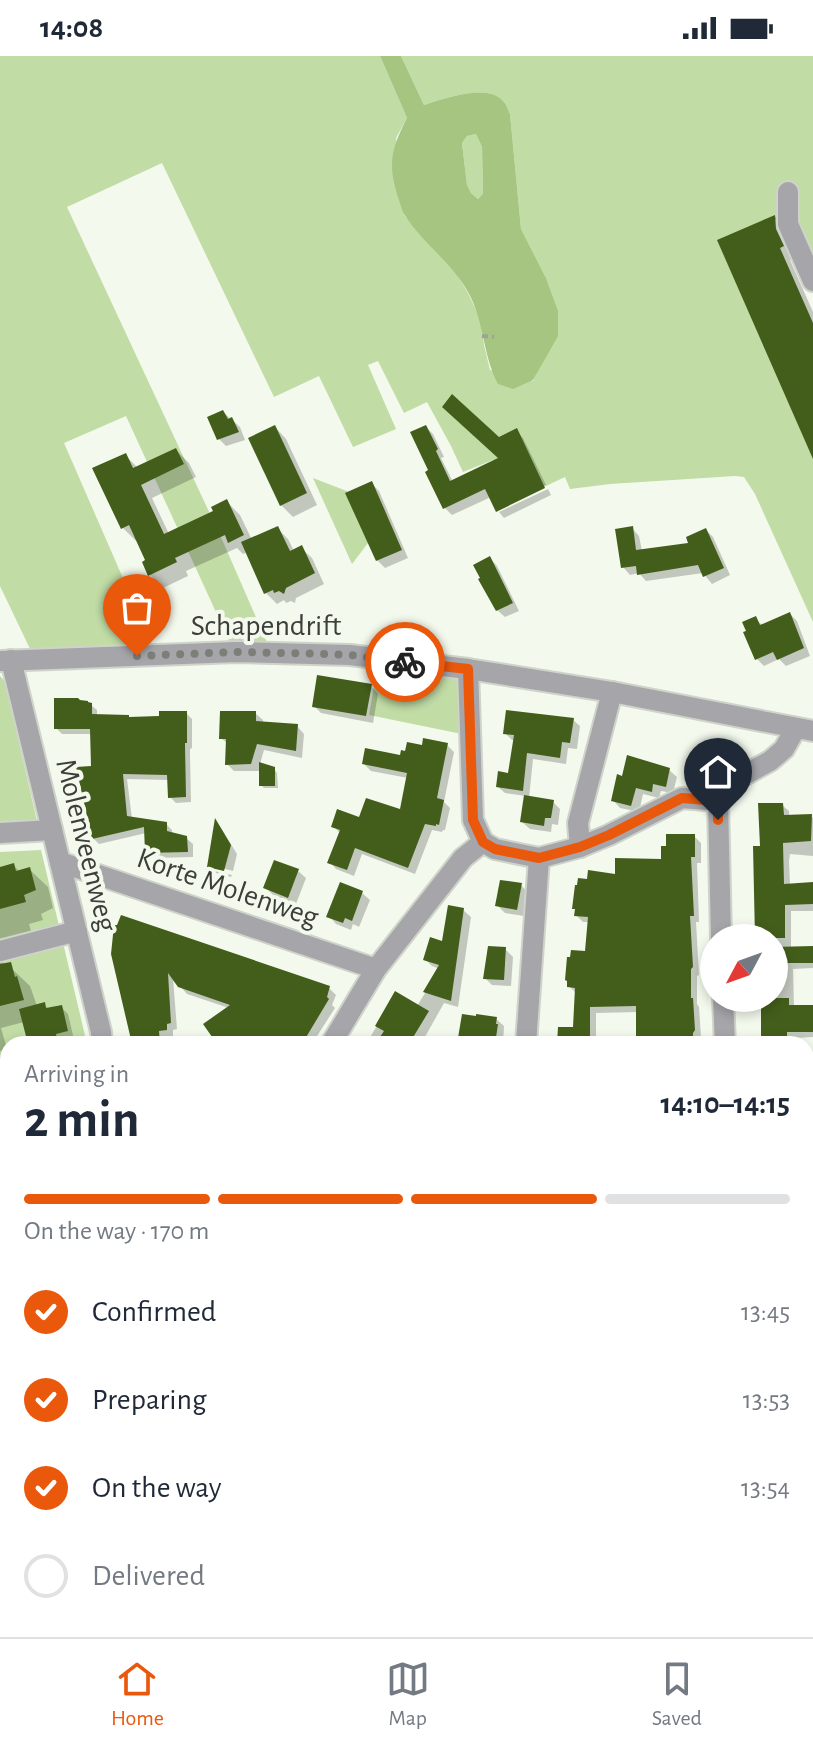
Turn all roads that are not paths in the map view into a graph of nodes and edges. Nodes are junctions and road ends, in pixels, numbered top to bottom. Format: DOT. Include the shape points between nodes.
graph roads {
  1 [pos="788,192"];
  2 [pos="813,281"];
  3 [pos="6,660"];
  4 [pos="468,669"];
  5 [pos="612,692"];
  6 [pos="804,729"];
  7 [pos="718,801"];
  8 [pos="52,830"];
  9 [pos="0,833"];
  10 [pos="483,842"];
  11 [pos="580,847"];
  12 [pos="539,858"];
  13 [pos="60,862"];
  14 [pos="721,924"];
  15 [pos="77,931"];
  16 [pos="0,951"];
  17 [pos="376,969"];
  18 [pos="724,1012"];
  19 [pos="101,1036"];
  20 [pos="336,1036"];
  21 [pos="527,1036"];
  22 [pos="725,1036"];
  1 -- 2 [label="street" via="788,224"];
  3 -- 4 [label="street, Schapendrift" via="236,652 350,655"];
  3 -- 8 [label="street, Molenveenweg"];
  4 -- 5 [label="street, Schapendrift"];
  4 -- 10 [label="street" via="473,820"];
  5 -- 6 [label="street, Schapendrift"];
  5 -- 11 [label="street" via="578,823"];
  6 -- 7 [label="street" via="770,761 737,779"];
  7 -- 11 [label="street" via="682,798"];
  7 -- 14 [label="street"];
  8 -- 9 [label="street"];
  8 -- 13 [label="street, Molenveenweg"];
  10 -- 12 [label="street"];
  10 -- 17 [label="street" via="463,858"];
  11 -- 12 [label="street"];
  12 -- 21 [label="street"];
  13 -- 15 [label="street, Molenveenweg"];
  13 -- 17 [label="street, Korte Molenweg"];
  15 -- 16 [label="street"];
  15 -- 19 [label="street, Molenveenweg"];
  17 -- 20 [label="street"];
  18 -- 22 [label="street"];
}
